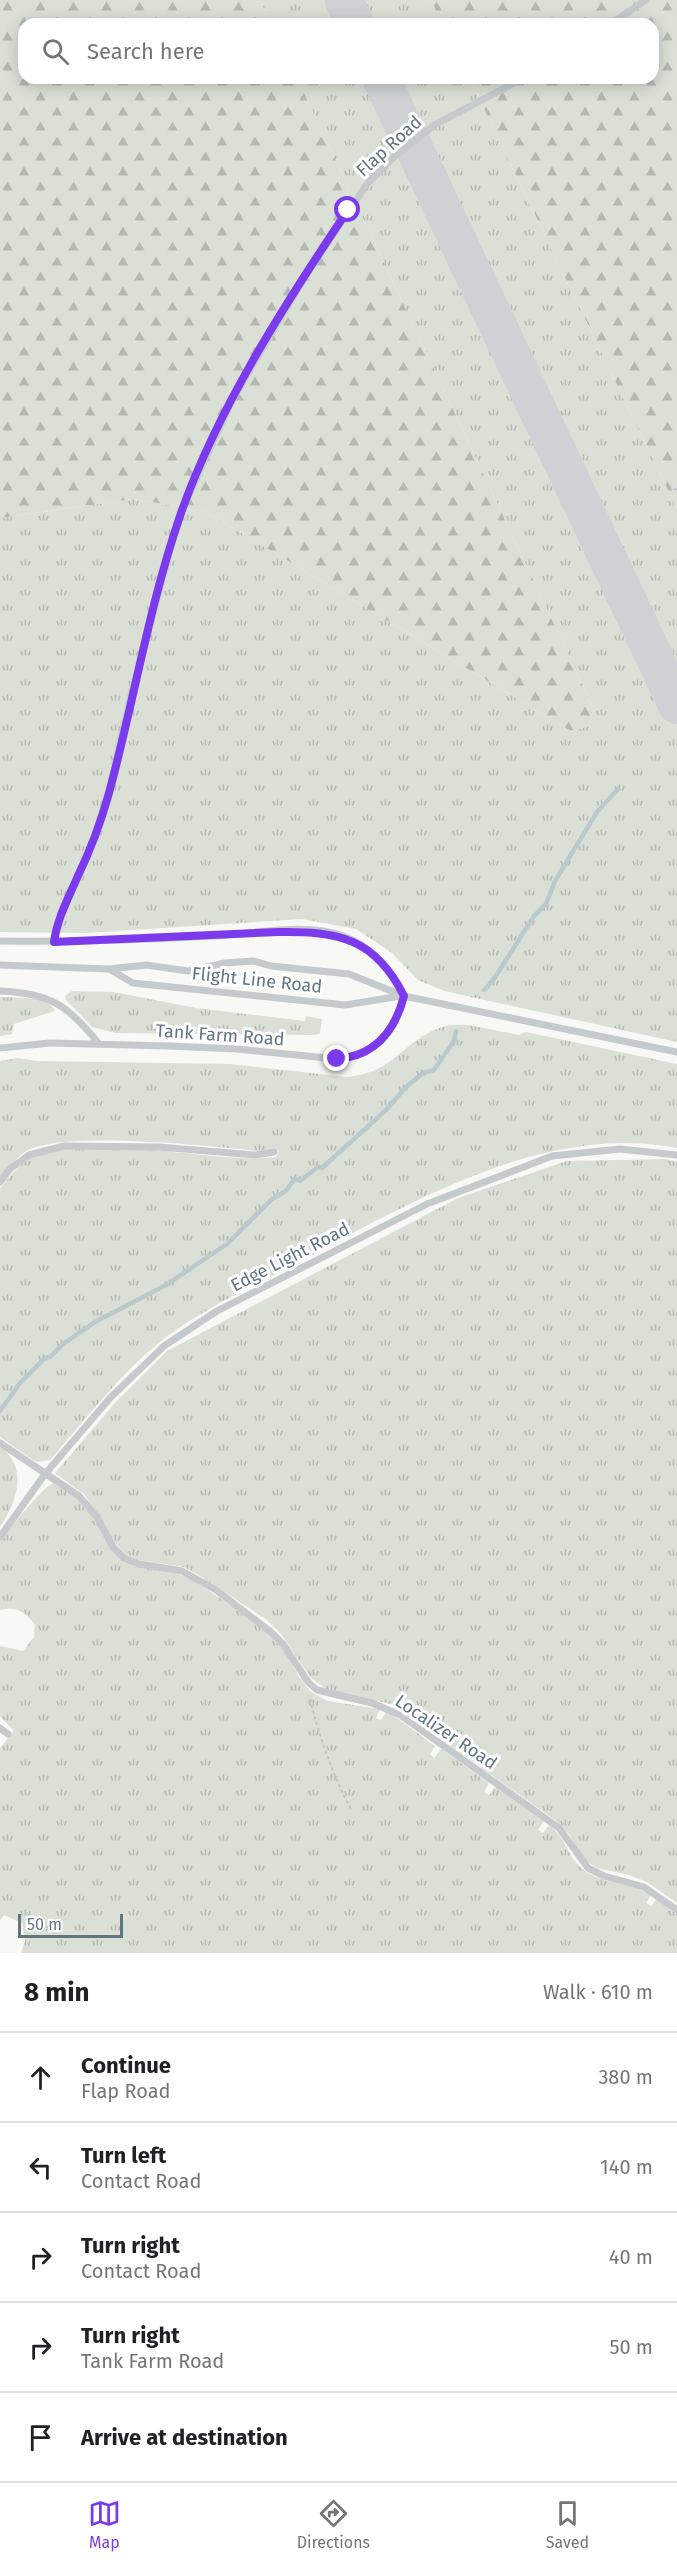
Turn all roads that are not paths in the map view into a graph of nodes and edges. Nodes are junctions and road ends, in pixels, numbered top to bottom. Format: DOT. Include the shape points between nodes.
graph roads {
  1 [pos="646,0"];
  2 [pos="619,18"];
  3 [pos="513,84"];
  4 [pos="0,941"];
  5 [pos="54,942"];
  6 [pos="0,965"];
  7 [pos="109,969"];
  8 [pos="0,991"];
  9 [pos="404,996"];
  10 [pos="99,1044"];
  11 [pos="0,1048"];
  12 [pos="677,1052"];
  13 [pos="274,1152"];
  14 [pos="677,1155"];
  15 [pos="0,1182"];
  16 [pos="0,1443"];
  17 [pos="45,1474"];
  18 [pos="0,1537"];
  19 [pos="0,1728"];
  20 [pos="8,1734"];
  21 [pos="677,1910"];
  1 -- 2 [label="lane"];
  3 -- 5 [label="lane, Flap Road" via="436,124 368,183 311,267 232,400 179,517 109,791"];
  4 -- 5 [label="lane"];
  5 -- 9 [label="lane" via="330,933 368,950 393,976"];
  6 -- 7 [label="lane, Flight Line Road"];
  7 -- 9 [label="lane, Flight Line Road" via="133,982 345,1005"];
  7 -- 9 [label="lane, Flight Line Road" via="147,965 188,971 254,961 348,974"];
  8 -- 10 [label="lane" via="34,993 55,1000"];
  9 -- 10 [label="lane, Tank Farm Road" via="383,1040 368,1052 349,1058 237,1048"];
  9 -- 12 [label="lane, Flight Line Road"];
  10 -- 11 [label="lane, Tank Farm Road"];
  13 -- 15 [label="lane" via="255,1155 159,1147 64,1146 29,1155"];
  14 -- 17 [label="lane, Edge Light Road" via="620,1149 552,1156 427,1204 303,1266 217,1311 164,1346 110,1398"];
  16 -- 17 [label="lane, Localizer Road"];
  17 -- 18 [label="lane, Edge Light Road"];
  17 -- 21 [label="lane, Localizer Road" via="91,1508 113,1547 124,1558 182,1571 216,1590 271,1632 317,1690 372,1703 400,1715 559,1828 588,1868 644,1887"];
  19 -- 20 [label="lane"];
}
